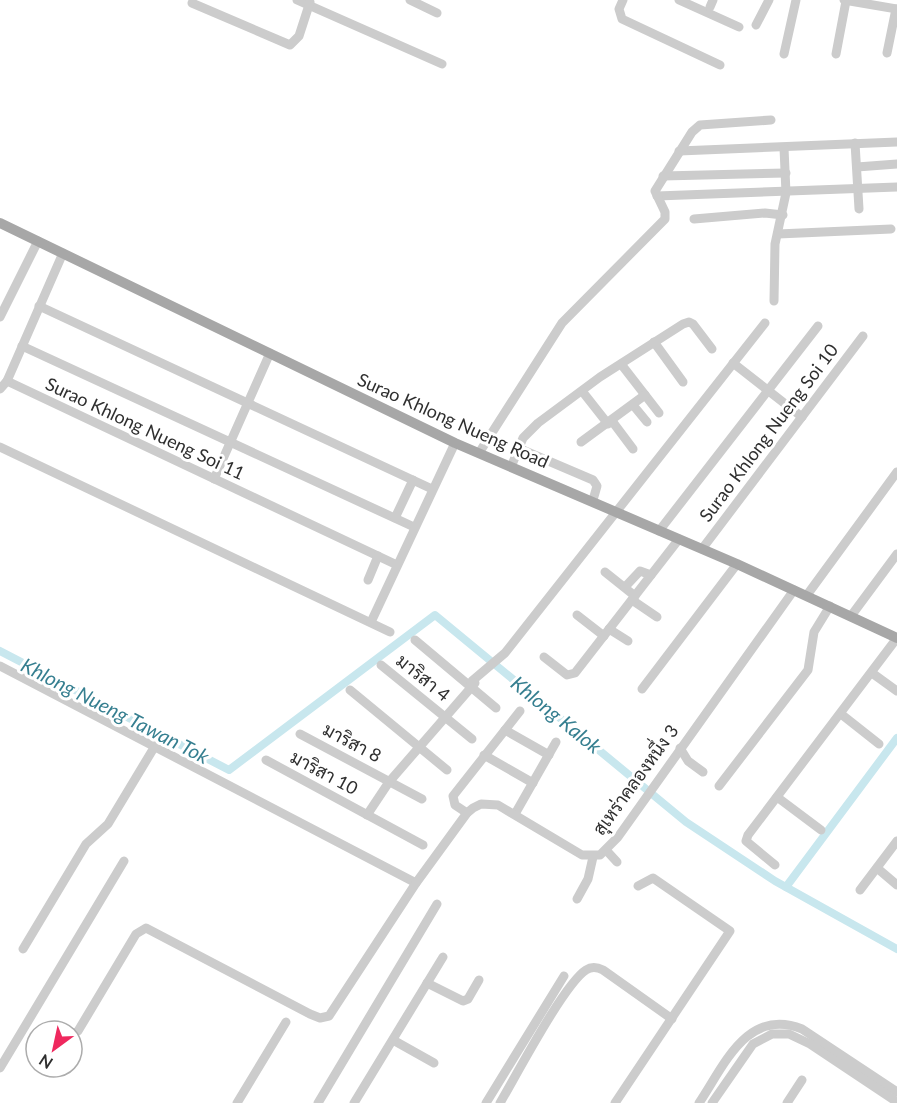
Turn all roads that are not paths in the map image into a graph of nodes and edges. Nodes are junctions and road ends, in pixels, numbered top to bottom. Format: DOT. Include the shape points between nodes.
graph roads {
  1 [pos="297,0"];
  2 [pos="410,0"];
  3 [pos="624,0"];
  4 [pos="679,0"];
  5 [pos="769,0"];
  6 [pos="796,0"];
  7 [pos="845,0"];
  8 [pos="875,2"];
  9 [pos="192,3"];
  10 [pos="310,3"];
  11 [pos="896,9"];
  12 [pos="437,13"];
  13 [pos="756,25"];
  14 [pos="739,27"];
  15 [pos="887,53"];
  16 [pos="784,54"];
  17 [pos="836,54"];
  18 [pos="442,64"];
  19 [pos="720,65"];
  20 [pos="771,120"];
  21 [pos="897,142"];
  22 [pos="855,143"];
  23 [pos="784,148"];
  24 [pos="679,151"];
  25 [pos="897,164"];
  26 [pos="857,167"];
  27 [pos="786,173"];
  28 [pos="663,176"];
  29 [pos="897,187"];
  30 [pos="858,189"];
  31 [pos="786,193"];
  32 [pos="657,196"];
  33 [pos="859,209"];
  34 [pos="783,215"];
  35 [pos="694,219"];
  36 [pos="0,223"];
  37 [pos="891,229"];
  38 [pos="778,234"];
  39 [pos="38,241"];
  40 [pos="63,253"];
  41 [pos="774,301"];
  42 [pos="39,306"];
  43 [pos="0,317"];
  44 [pos="765,323"];
  45 [pos="818,326"];
  46 [pos="864,336"];
  47 [pos="654,342"];
  48 [pos="22,346"];
  49 [pos="712,349"];
  50 [pos="270,354"];
  51 [pos="733,363"];
  52 [pos="621,364"];
  53 [pos="7,381"];
  54 [pos="684,382"];
  55 [pos="0,389"];
  56 [pos="767,389"];
  57 [pos="582,390"];
  58 [pos="645,395"];
  59 [pos="248,403"];
  60 [pos="633,405"];
  61 [pos="659,413"];
  62 [pos="802,417"];
  63 [pos="647,422"];
  64 [pos="610,423"];
  65 [pos="231,441"];
  66 [pos="581,442"];
  67 [pos="454,443"];
  68 [pos="0,447"];
  69 [pos="518,448"];
  70 [pos="633,448"];
  71 [pos="479,453"];
  72 [pos="511,467"];
  73 [pos="897,472"];
  74 [pos="214,479"];
  75 [pos="413,480"];
  76 [pos="432,489"];
  77 [pos="405,498"];
  78 [pos="593,500"];
  79 [pos="424,506"];
  80 [pos="616,511"];
  81 [pos="395,518"];
  82 [pos="414,527"];
  83 [pos="659,531"];
  84 [pos="679,539"];
  85 [pos="702,549"];
  86 [pos="897,554"];
  87 [pos="378,556"];
  88 [pos="737,564"];
  89 [pos="397,565"];
  90 [pos="605,572"];
  91 [pos="651,575"];
  92 [pos="368,580"];
  93 [pos="625,587"];
  94 [pos="794,590"];
  95 [pos="807,595"];
  96 [pos="633,598"];
  97 [pos="830,606"];
  98 [pos="576,615"];
  99 [pos="851,616"];
  100 [pos="657,617"];
  101 [pos="370,622"];
  102 [pos="390,632"];
  103 [pos="607,632"];
  104 [pos="897,638"];
  105 [pos="415,640"];
  106 [pos="628,641"];
  107 [pos="544,657"];
  108 [pos="381,665"];
  109 [pos="0,666"];
  110 [pos="872,673"];
  111 [pos="470,687"];
  112 [pos="642,688"];
  113 [pos="350,690"];
  114 [pos="897,691"];
  115 [pos="496,708"];
  116 [pos="520,711"];
  117 [pos="841,714"];
  118 [pos="444,717"];
  119 [pos="505,729"];
  120 [pos="300,734"];
  121 [pos="472,739"];
  122 [pos="556,742"];
  123 [pos="879,744"];
  124 [pos="155,746"];
  125 [pos="419,747"];
  126 [pos="680,748"];
  127 [pos="484,755"];
  128 [pos="549,755"];
  129 [pos="266,760"];
  130 [pos="447,770"];
  131 [pos="703,772"];
  132 [pos="389,782"];
  133 [pos="533,783"];
  134 [pos="719,786"];
  135 [pos="777,797"];
  136 [pos="422,799"];
  137 [pos="466,813"];
  138 [pos="367,814"];
  139 [pos="514,814"];
  140 [pos="821,830"];
  141 [pos="897,841"];
  142 [pos="423,845"];
  143 [pos="606,850"];
  144 [pos="593,857"];
  145 [pos="124,861"];
  146 [pos="617,862"];
  147 [pos="775,865"];
  148 [pos="877,868"];
  149 [pos="417,883"];
  150 [pos="897,885"];
  151 [pos="638,886"];
  152 [pos="860,890"];
  153 [pos="577,899"];
  154 [pos="437,904"];
  155 [pos="24,949"];
  156 [pos="443,957"];
  157 [pos="564,976"];
  158 [pos="479,980"];
  159 [pos="427,983"];
  160 [pos="672,1019"];
  161 [pos="84,1020"];
  162 [pos="285,1022"];
  163 [pos="393,1040"];
  164 [pos="0,1046"];
  165 [pos="10,1052"];
  166 [pos="434,1063"];
  167 [pos="0,1068"];
  168 [pos="802,1080"];
  169 [pos="897,1092"];
  170 [pos="356,1100"];
  171 [pos="897,1102"];
  172 [pos="237,1103"];
  173 [pos="318,1103"];
  174 [pos="367,1103"];
  175 [pos="486,1103"];
  176 [pos="500,1103"];
  177 [pos="615,1103"];
  178 [pos="699,1103"];
  179 [pos="712,1103"];
  180 [pos="787,1103"];
  1 -- 10 [label="street"];
  2 -- 12 [label="street"];
  3 -- 19 [label="street" via="619,9 622,19"];
  4 -- 14 [label="street"];
  5 -- 13 [label="street"];
  6 -- 16 [label="street"];
  7 -- 8 [label="street"];
  7 -- 17 [label="street"];
  8 -- 11 [label="street"];
  9 -- 10 [label="street" via="290,45 299,36"];
  10 -- 18 [label="street"];
  11 -- 15 [label="street"];
  20 -- 24 [label="street" via="700,125"];
  21 -- 22 [label="street"];
  22 -- 23 [label="street"];
  22 -- 26 [label="street"];
  23 -- 24 [label="street"];
  23 -- 27 [label="street"];
  24 -- 28 [label="street"];
  25 -- 26 [label="street"];
  26 -- 30 [label="street"];
  27 -- 28 [label="street"];
  27 -- 31 [label="street"];
  28 -- 32 [label="street"];
  29 -- 30 [label="street"];
  30 -- 31 [label="street"];
  30 -- 33 [label="street"];
  31 -- 32 [label="street"];
  31 -- 34 [label="street"];
  32 -- 71 [label="street" via="665,219 562,323"];
  34 -- 35 [label="street"];
  34 -- 38 [label="street"];
  36 -- 39 [label="main road, Surao Khlong Nueng Road"];
  37 -- 38 [label="street"];
  38 -- 41 [label="street"];
  39 -- 40 [label="main road, Surao Khlong Nueng Road"];
  39 -- 43 [label="street"];
  40 -- 42 [label="street"];
  40 -- 50 [label="main road, Surao Khlong Nueng Road"];
  42 -- 48 [label="street"];
  42 -- 59 [label="street"];
  44 -- 51 [label="street"];
  45 -- 56 [label="street"];
  46 -- 62 [label="street, Surao Khlong Nueng Soi 10"];
  47 -- 49 [label="street" via="689,322"];
  47 -- 52 [label="street"];
  47 -- 54 [label="street"];
  48 -- 53 [label="street"];
  48 -- 65 [label="street"];
  50 -- 59 [label="street"];
  50 -- 67 [label="main road, Surao Khlong Nueng Road"];
  51 -- 56 [label="street"];
  51 -- 80 [label="street"];
  52 -- 57 [label="street"];
  52 -- 58 [label="street"];
  53 -- 55 [label="street"];
  53 -- 74 [label="street, Surao Khlong Nueng Soi 11"];
  56 -- 62 [label="street"];
  56 -- 83 [label="street"];
  57 -- 64 [label="street"];
  57 -- 69 [label="street" via="527,432"];
  58 -- 60 [label="street"];
  58 -- 61 [label="street"];
  59 -- 65 [label="street"];
  59 -- 75 [label="street"];
  60 -- 63 [label="street"];
  60 -- 64 [label="street"];
  62 -- 85 [label="street, Surao Khlong Nueng Soi 10"];
  64 -- 66 [label="street"];
  64 -- 70 [label="street"];
  65 -- 74 [label="street"];
  65 -- 81 [label="street"];
  67 -- 71 [label="main road, Surao Khlong Nueng Road"];
  67 -- 76 [label="street"];
  68 -- 101 [label="street"];
  69 -- 72 [label="street"];
  69 -- 78 [label="street" via="593,480 597,486"];
  71 -- 72 [label="main road, Surao Khlong Nueng Road"];
  72 -- 78 [label="main road, Surao Khlong Nueng Road"];
  73 -- 95 [label="street"];
  74 -- 87 [label="street, Surao Khlong Nueng Soi 11"];
  75 -- 76 [label="street"];
  75 -- 77 [label="street"];
  76 -- 79 [label="street"];
  77 -- 79 [label="street"];
  77 -- 81 [label="street"];
  78 -- 80 [label="main road, Surao Khlong Nueng Road"];
  79 -- 82 [label="street"];
  80 -- 83 [label="main road, Surao Khlong Nueng Road"];
  80 -- 111 [label="street" via="498,662 472,681"];
  81 -- 82 [label="street"];
  82 -- 89 [label="street"];
  83 -- 84 [label="main road, Surao Khlong Nueng Road"];
  84 -- 85 [label="main road, Surao Khlong Nueng Road"];
  84 -- 91 [label="street"];
  85 -- 88 [label="main road, Surao Khlong Nueng Road"];
  86 -- 99 [label="street"];
  87 -- 89 [label="street, Surao Khlong Nueng Soi 11"];
  87 -- 92 [label="street"];
  88 -- 94 [label="main road, Surao Khlong Nueng Road"];
  88 -- 112 [label="street"];
  89 -- 101 [label="street"];
  90 -- 93 [label="street"];
  91 -- 93 [label="street" via="640,571"];
  91 -- 96 [label="street"];
  93 -- 96 [label="street"];
  94 -- 95 [label="main road, Surao Khlong Nueng Road"];
  94 -- 126 [label="street, สุเหร่าคลองหนึ่ง 3"];
  95 -- 97 [label="main road, Surao Khlong Nueng Road"];
  96 -- 100 [label="street"];
  96 -- 103 [label="street"];
  97 -- 99 [label="main road, Surao Khlong Nueng Road"];
  97 -- 134 [label="street" via="814,632 808,670"];
  98 -- 103 [label="street"];
  99 -- 104 [label="main road, Surao Khlong Nueng Road"];
  101 -- 102 [label="street"];
  103 -- 106 [label="street"];
  103 -- 107 [label="street" via="572,675"];
  104 -- 110 [label="street"];
  105 -- 111 [label="street"];
  108 -- 118 [label="street, มาริสา 4"];
  109 -- 124 [label="street"];
  110 -- 114 [label="street"];
  110 -- 117 [label="street"];
  111 -- 115 [label="street"];
  111 -- 118 [label="street"];
  113 -- 125 [label="street"];
  116 -- 119 [label="street"];
  117 -- 123 [label="street"];
  117 -- 135 [label="street"];
  118 -- 121 [label="street, มาริสา 4"];
  118 -- 125 [label="street"];
  119 -- 127 [label="street"];
  119 -- 128 [label="street"];
  120 -- 132 [label="street, มาริสา 8"];
  122 -- 128 [label="street"];
  124 -- 149 [label="street"];
  124 -- 155 [label="street" via="108,824 86,844"];
  125 -- 130 [label="street"];
  125 -- 132 [label="street"];
  126 -- 131 [label="street" via="688,761"];
  126 -- 143 [label="street, สุเหร่าคลองหนึ่ง 3"];
  127 -- 133 [label="street"];
  127 -- 137 [label="street" via="453,796 455,805"];
  128 -- 133 [label="street"];
  129 -- 138 [label="street, มาริสา 10"];
  132 -- 136 [label="street, มาริสา 8"];
  132 -- 138 [label="street"];
  133 -- 139 [label="street"];
  135 -- 140 [label="street"];
  135 -- 147 [label="street" via="746,841"];
  137 -- 139 [label="street, สุเหร่าคลองหนึ่ง 3" via="490,803"];
  137 -- 149 [label="street"];
  138 -- 142 [label="street, มาริสา 10"];
  139 -- 144 [label="street, สุเหร่าคลองหนึ่ง 3" via="582,855"];
  141 -- 148 [label="street"];
  143 -- 144 [label="street, สุเหร่าคลองหนึ่ง 3"];
  143 -- 146 [label="street"];
  144 -- 153 [label="street" via="588,879"];
  145 -- 165 [label="street"];
  148 -- 150 [label="street"];
  148 -- 152 [label="street"];
  149 -- 161 [label="street" via="329,1016 310,1014 146,928 136,934"];
  151 -- 160 [label="street" via="653,878 730,931"];
  154 -- 173 [label="street"];
  156 -- 159 [label="street"];
  157 -- 175 [label="street"];
  158 -- 159 [label="street" via="463,1001"];
  159 -- 163 [label="street"];
  160 -- 176 [label="street" via="603,970 588,968 571,985"];
  160 -- 177 [label="street"];
  162 -- 172 [label="street"];
  163 -- 166 [label="street"];
  163 -- 170 [label="street"];
  164 -- 165 [label="street"];
  165 -- 167 [label="street"];
  168 -- 180 [label="street"];
  169 -- 178 [label="street" via="802,1029 789,1024 768,1025 744,1037"];
  170 -- 174 [label="street"];
  171 -- 179 [label="street" via="810,1044 789,1034 772,1034 753,1044"];
}
